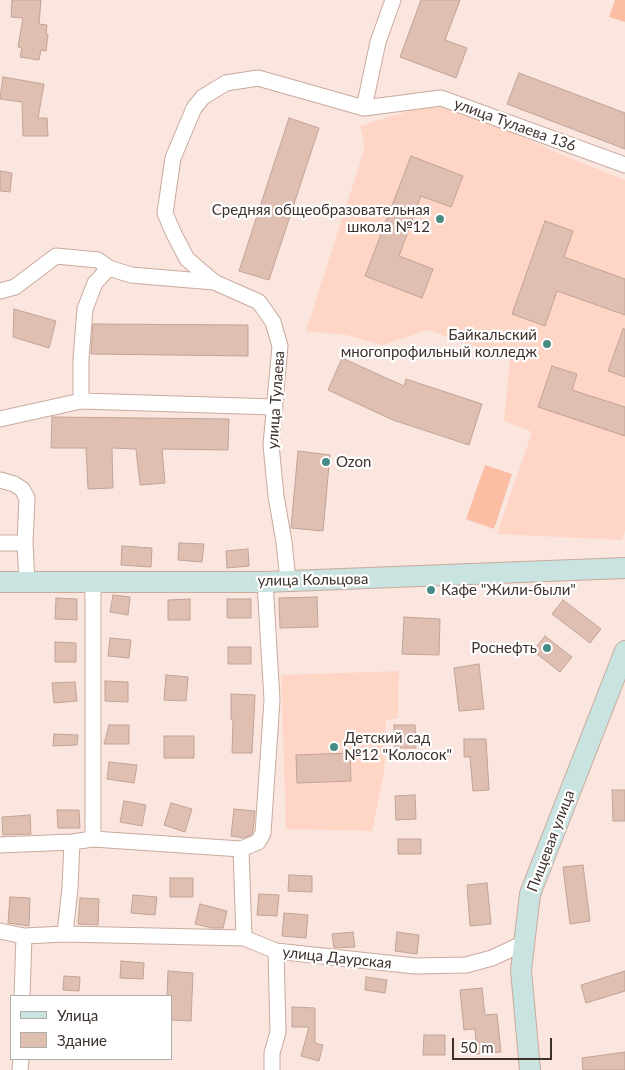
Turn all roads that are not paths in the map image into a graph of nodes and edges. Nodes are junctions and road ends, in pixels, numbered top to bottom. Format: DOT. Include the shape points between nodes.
graph roads {
  1 [pos="393,0"];
  2 [pos="258,78"];
  3 [pos="364,108"];
  4 [pos="625,165"];
  5 [pos="109,268"];
  6 [pos="214,282"];
  7 [pos="0,290"];
  8 [pos="81,402"];
  9 [pos="275,407"];
  10 [pos="0,419"];
  11 [pos="0,480"];
  12 [pos="0,542"];
  13 [pos="25,543"];
  14 [pos="625,568"];
  15 [pos="93,581"];
  16 [pos="288,581"];
  17 [pos="0,582"];
  18 [pos="27,582"];
  19 [pos="265,582"];
  20 [pos="625,651"];
  21 [pos="93,839"];
  22 [pos="72,842"];
  23 [pos="0,845"];
  24 [pos="241,849"];
  25 [pos="0,931"];
  26 [pos="65,934"];
  27 [pos="24,936"];
  28 [pos="244,938"];
  29 [pos="524,943"];
  30 [pos="276,951"];
  31 [pos="22,995"];
  32 [pos="529,1069"];
  33 [pos="272,1070"];
  1 -- 3 [label="street" via="378,42"];
  2 -- 3 [label="street, улица Тулаева 136"];
  2 -- 6 [label="street, улица Тулаева" via="226,83 203,97 194,108 173,158 165,213 186,259"];
  3 -- 4 [label="street, улица Тулаева 136" via="441,98"];
  5 -- 6 [label="street" via="131,275"];
  5 -- 7 [label="street" via="98,260 56,256 15,287"];
  5 -- 8 [label="street" via="95,283 85,309"];
  6 -- 9 [label="street, улица Тулаева" via="259,302 273,322 280,346"];
  8 -- 9 [label="street"];
  8 -- 10 [label="street"];
  9 -- 16 [label="street, улица Тулаева" via="271,445"];
  11 -- 13 [label="street" via="22,489 27,498"];
  12 -- 13 [label="street"];
  13 -- 18 [label="street"];
  14 -- 16 [label="main road, улица Кольцова"];
  15 -- 18 [label="main road, улица Кольцова"];
  15 -- 19 [label="main road, улица Кольцова"];
  15 -- 21 [label="street"];
  16 -- 19 [label="main road, улица Кольцова"];
  17 -- 18 [label="main road, улица Кольцова"];
  19 -- 24 [label="street" via="272,700 263,833 258,842"];
  20 -- 29 [label="main road, Пищевая улица" via="530,894"];
  21 -- 22 [label="street"];
  21 -- 24 [label="street"];
  22 -- 23 [label="street"];
  22 -- 26 [label="street"];
  24 -- 28 [label="street"];
  25 -- 27 [label="street, улица Даурская"];
  26 -- 27 [label="street, улица Даурская"];
  26 -- 28 [label="street, улица Даурская"];
  27 -- 31 [label="street"];
  28 -- 30 [label="street, улица Даурская"];
  29 -- 30 [label="street, улица Даурская" via="492,958 466,965 416,966"];
  29 -- 32 [label="main road, Пищевая улица" via="521,970"];
  30 -- 33 [label="street" via="278,1032 272,1053"];
}
